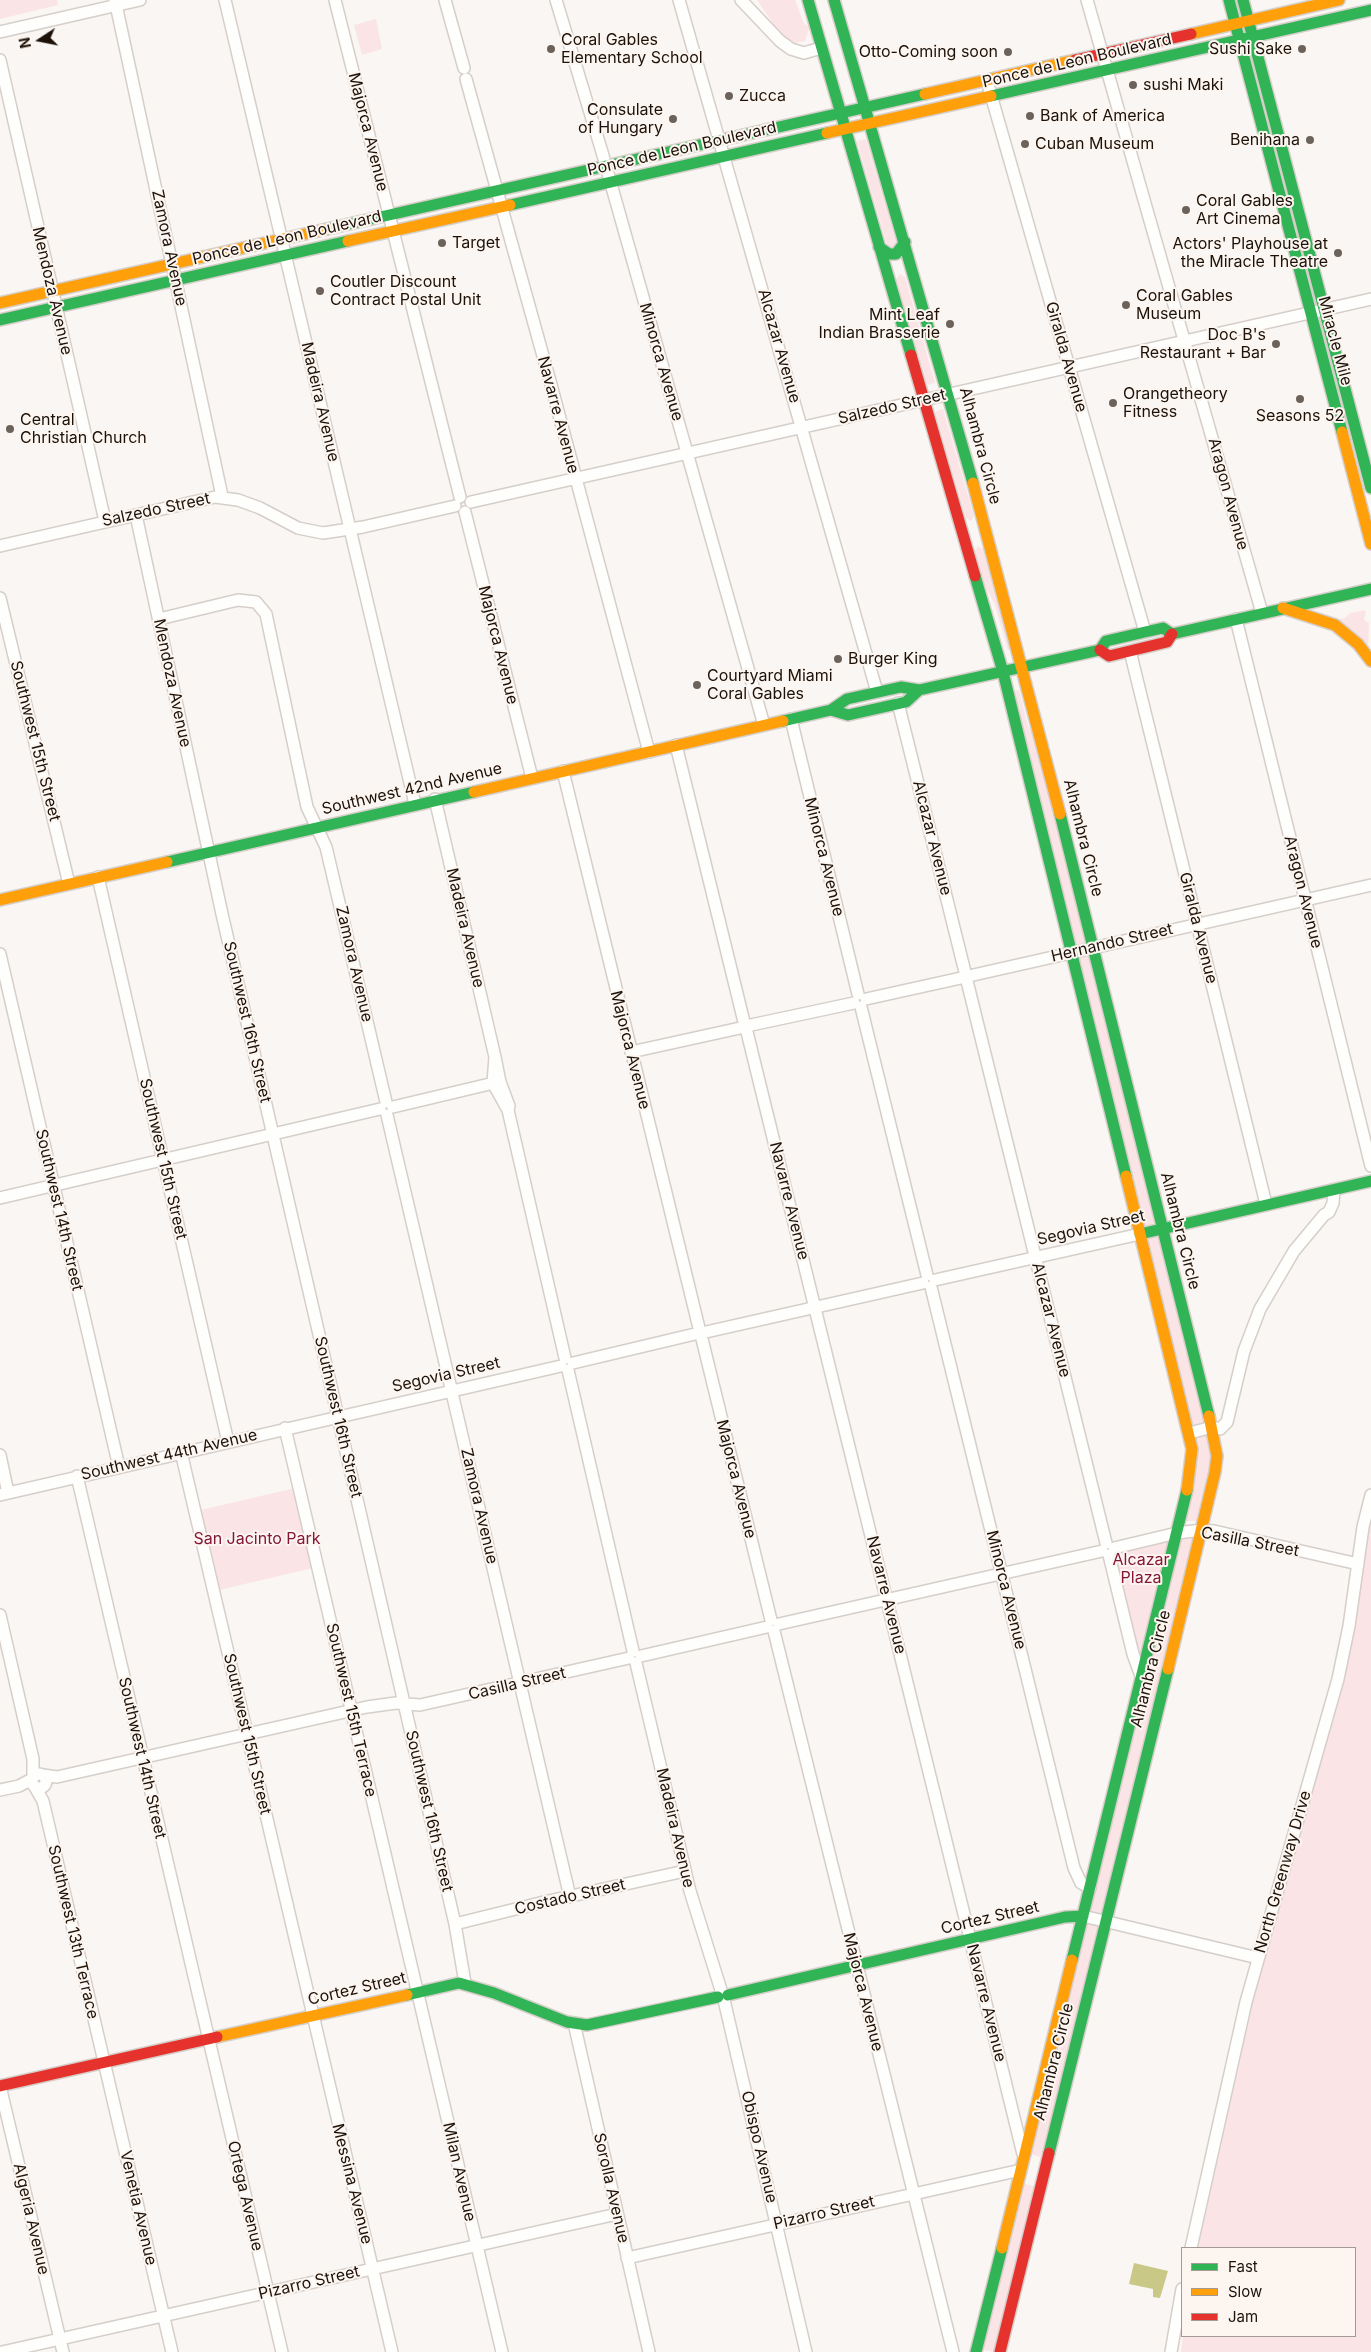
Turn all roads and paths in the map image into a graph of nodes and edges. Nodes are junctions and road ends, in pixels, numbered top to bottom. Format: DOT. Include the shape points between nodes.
graph roads {
  1 [pos="140,0"];
  2 [pos="225,0"];
  3 [pos="335,0"];
  4 [pos="445,0"];
  5 [pos="556,0"];
  6 [pos="679,0"];
  7 [pos="740,0"];
  8 [pos="808,0"];
  9 [pos="834,0"];
  10 [pos="1087,0"];
  11 [pos="1229,0"];
  12 [pos="1243,0"];
  13 [pos="1338,0"];
  14 [pos="116,3"];
  15 [pos="1371,10"];
  16 [pos="1249,22"];
  17 [pos="1235,24"];
  18 [pos="0,32"];
  19 [pos="1253,37"];
  20 [pos="1240,40"];
  21 [pos="821,48"];
  22 [pos="1103,54"];
  23 [pos="0,60"];
  24 [pos="464,68"];
  25 [pos="1107,70"];
  26 [pos="466,80"];
  27 [pos="987,81"];
  28 [pos="991,97"];
  29 [pos="866,108"];
  30 [pos="840,114"];
  31 [pos="870,123"];
  32 [pos="844,129"];
  33 [pos="720,140"];
  34 [pos="724,156"];
  35 [pos="606,167"];
  36 [pos="610,182"];
  37 [pos="498,191"];
  38 [pos="501,206"];
  39 [pos="390,216"];
  40 [pos="394,231"];
  41 [pos="282,240"];
  42 [pos="905,242"];
  43 [pos="879,247"];
  44 [pos="286,255"];
  45 [pos="173,264"];
  46 [pos="915,275"];
  47 [pos="176,279"];
  48 [pos="890,284"];
  49 [pos="52,291"];
  50 [pos="1371,299"];
  51 [pos="0,304"];
  52 [pos="55,306"];
  53 [pos="1324,310"];
  54 [pos="1310,313"];
  55 [pos="0,320"];
  56 [pos="1185,342"];
  57 [pos="1069,367"];
  58 [pos="949,394"];
  59 [pos="922,400"];
  60 [pos="802,428"];
  61 [pos="688,453"];
  62 [pos="575,478"];
  63 [pos="1371,488"];
  64 [pos="222,496"];
  65 [pos="463,504"];
  66 [pos="981,513"];
  67 [pos="136,514"];
  68 [pos="104,521"];
  69 [pos="959,523"];
  70 [pos="350,529"];
  71 [pos="990,544"];
  72 [pos="1371,544"];
  73 [pos="0,546"];
  74 [pos="967,551"];
  75 [pos="1371,589"];
  76 [pos="0,598"];
  77 [pos="1283,608"];
  78 [pos="1262,613"];
  79 [pos="159,619"];
  80 [pos="1236,619"];
  81 [pos="1145,632"];
  82 [pos="1172,634"];
  83 [pos="1130,651"];
  84 [pos="1105,653"];
  85 [pos="1371,661"];
  86 [pos="1023,667"];
  87 [pos="1003,672"];
  88 [pos="919,690"];
  89 [pos="877,692"];
  90 [pos="898,703"];
  91 [pos="831,710"];
  92 [pos="848,714"];
  93 [pos="791,719"];
  94 [pos="764,725"];
  95 [pos="676,745"];
  96 [pos="649,752"];
  97 [pos="563,771"];
  98 [pos="532,778"];
  99 [pos="435,799"];
  100 [pos="415,804"];
  101 [pos="317,827"];
  102 [pos="208,851"];
  103 [pos="98,877"];
  104 [pos="69,884"];
  105 [pos="1371,885"];
  106 [pos="0,900"];
  107 [pos="1305,900"];
  108 [pos="1197,924"];
  109 [pos="1093,948"];
  110 [pos="1072,952"];
  111 [pos="0,954"];
  112 [pos="966,977"];
  113 [pos="860,1001"];
  114 [pos="746,1027"];
  115 [pos="631,1052"];
  116 [pos="496,1083"];
  117 [pos="387,1108"];
  118 [pos="273,1134"];
  119 [pos="163,1160"];
  120 [pos="1371,1166"];
  121 [pos="1371,1181"];
  122 [pos="54,1185"];
  123 [pos="1330,1191"];
  124 [pos="0,1198"];
  125 [pos="1266,1204"];
  126 [pos="1163,1228"];
  127 [pos="1140,1234"];
  128 [pos="1035,1257"];
  129 [pos="929,1281"];
  130 [pos="815,1307"];
  131 [pos="700,1333"];
  132 [pos="567,1364"];
  133 [pos="452,1390"];
  134 [pos="338,1416"];
  135 [pos="1212,1427"];
  136 [pos="285,1428"];
  137 [pos="1190,1433"];
  138 [pos="228,1442"];
  139 [pos="181,1452"];
  140 [pos="0,1455"];
  141 [pos="119,1467"];
  142 [pos="78,1476"];
  143 [pos="4,1494"];
  144 [pos="1371,1495"];
  145 [pos="1202,1530"];
  146 [pos="1176,1533"];
  147 [pos="1107,1549"];
  148 [pos="1358,1564"];
  149 [pos="1001,1573"];
  150 [pos="887,1600"];
  151 [pos="0,1615"];
  152 [pos="772,1626"];
  153 [pos="635,1657"];
  154 [pos="1141,1676"];
  155 [pos="520,1683"];
  156 [pos="404,1704"];
  157 [pos="350,1710"];
  158 [pos="247,1735"];
  159 [pos="142,1758"];
  160 [pos="38,1782"];
  161 [pos="0,1790"];
  162 [pos="685,1871"];
  163 [pos="1090,1888"];
  164 [pos="570,1896"];
  165 [pos="1083,1916"];
  166 [pos="1106,1920"];
  167 [pos="456,1924"];
  168 [pos="970,1939"];
  169 [pos="1258,1958"];
  170 [pos="856,1965"];
  171 [pos="465,1983"];
  172 [pos="416,1992"];
  173 [pos="723,1996"];
  174 [pos="312,2016"];
  175 [pos="574,2023"];
  176 [pos="208,2039"];
  177 [pos="104,2063"];
  178 [pos="0,2086"];
  179 [pos="1023,2163"];
  180 [pos="1045,2169"];
  181 [pos="913,2193"];
  182 [pos="617,2214"];
  183 [pos="777,2224"];
  184 [pos="476,2245"];
  185 [pos="1191,2247"];
  186 [pos="627,2258"];
  187 [pos="372,2269"];
  188 [pos="268,2292"];
  189 [pos="1181,2295"];
  190 [pos="164,2315"];
  191 [pos="60,2339"];
  192 [pos="2,2352"];
  193 [pos="63,2352"];
  194 [pos="172,2352"];
  195 [pos="282,2352"];
  196 [pos="392,2352"];
  197 [pos="502,2352"];
  198 [pos="648,2352"];
  199 [pos="806,2352"];
  200 [pos="953,2352"];
  201 [pos="976,2352"];
  202 [pos="1000,2352"];
  203 [pos="1171,2352"];
  1 -- 14 [label="street"];
  2 -- 41 [label="street, Madeira Avenue"];
  3 -- 39 [label="street, Majorca Avenue"];
  4 -- 24 [label="street"];
  5 -- 35 [label="street, Minorca Avenue"];
  6 -- 33 [label="street, Alcazar Avenue"];
  7 -- 21 [label="street" via="791,49 804,53"];
  8 -- 21 [label="street, Alhambra Circle"];
  9 -- 29 [label="street, Alhambra Circle"];
  10 -- 22 [label="street, Aragon Avenue"];
  11 -- 17 [label="street, Miracle Mile"];
  12 -- 16 [label="street, Miracle Mile"];
  13 -- 16 [label="street, Ponce de Leon Boulevard"];
  14 -- 18 [label="street"];
  14 -- 45 [label="street, Zamora Avenue"];
  15 -- 19 [label="street, Ponce de Leon Boulevard"];
  16 -- 17 [label="street, Ponce de Leon Boulevard"];
  16 -- 19 [label="street, Miracle Mile"];
  17 -- 20 [label="street, Miracle Mile"];
  17 -- 22 [label="street, Ponce de Leon Boulevard"];
  19 -- 20 [label="street, Ponce de Leon Boulevard"];
  19 -- 53 [label="street, Miracle Mile"];
  20 -- 25 [label="street, Ponce de Leon Boulevard"];
  20 -- 54 [label="street, Miracle Mile"];
  21 -- 30 [label="street, Alhambra Circle"];
  22 -- 25 [label="street, Aragon Avenue"];
  22 -- 27 [label="street, Ponce de Leon Boulevard"];
  23 -- 49 [label="street, Mendoza Avenue"];
  25 -- 28 [label="street, Ponce de Leon Boulevard"];
  25 -- 56 [label="street, Aragon Avenue"];
  26 -- 37 [label="street, Navarre Avenue"];
  27 -- 28 [label="street, Giralda Avenue"];
  27 -- 29 [label="street, Ponce de Leon Boulevard"];
  28 -- 31 [label="street, Ponce de Leon Boulevard"];
  28 -- 57 [label="street, Giralda Avenue"];
  29 -- 30 [label="street, Ponce de Leon Boulevard"];
  29 -- 31 [label="street, Alhambra Circle"];
  30 -- 32 [label="street, Alhambra Circle"];
  30 -- 33 [label="street, Ponce de Leon Boulevard"];
  31 -- 32 [label="street, Ponce de Leon Boulevard"];
  31 -- 42 [label="street, Alhambra Circle"];
  32 -- 34 [label="street, Ponce de Leon Boulevard"];
  32 -- 43 [label="street, Alhambra Circle"];
  33 -- 34 [label="street, Alcazar Avenue"];
  33 -- 35 [label="street, Ponce de Leon Boulevard"];
  34 -- 36 [label="street, Ponce de Leon Boulevard"];
  34 -- 60 [label="street, Alcazar Avenue"];
  35 -- 36 [label="street, Minorca Avenue"];
  35 -- 37 [label="street, Ponce de Leon Boulevard"];
  36 -- 38 [label="street, Ponce de Leon Boulevard"];
  36 -- 61 [label="street, Minorca Avenue"];
  37 -- 38 [label="street, Navarre Avenue"];
  37 -- 39 [label="street, Ponce de Leon Boulevard"];
  38 -- 40 [label="street, Ponce de Leon Boulevard"];
  38 -- 62 [label="street, Navarre Avenue"];
  39 -- 40 [label="street, Majorca Avenue"];
  39 -- 41 [label="street, Ponce de Leon Boulevard"];
  40 -- 44 [label="street, Ponce de Leon Boulevard"];
  40 -- 65 [label="street, Majorca Avenue"];
  41 -- 44 [label="street, Madeira Avenue"];
  41 -- 45 [label="street, Ponce de Leon Boulevard"];
  42 -- 43 [label="street" via="896,254 889,254"];
  42 -- 46 [label="street, Alhambra Circle"];
  43 -- 48 [label="street, Alhambra Circle"];
  44 -- 47 [label="street, Ponce de Leon Boulevard"];
  44 -- 70 [label="street, Madeira Avenue"];
  45 -- 47 [label="street, Zamora Avenue"];
  45 -- 49 [label="street, Ponce de Leon Boulevard"];
  46 -- 48 [label="street" via="898,270"];
  46 -- 58 [label="street, Alhambra Circle"];
  47 -- 52 [label="street, Ponce de Leon Boulevard"];
  47 -- 64 [label="street, Zamora Avenue"];
  48 -- 59 [label="street, Alhambra Circle"];
  49 -- 51 [label="street, Ponce de Leon Boulevard"];
  49 -- 52 [label="street, Mendoza Avenue"];
  50 -- 53 [label="street, Salzedo Street"];
  52 -- 55 [label="street, Ponce de Leon Boulevard"];
  52 -- 68 [label="street, Mendoza Avenue"];
  53 -- 54 [label="street, Salzedo Street"];
  53 -- 63 [label="street, Miracle Mile"];
  54 -- 56 [label="street, Salzedo Street"];
  54 -- 72 [label="street, Miracle Mile"];
  56 -- 57 [label="street, Salzedo Street"];
  56 -- 78 [label="street, Aragon Avenue"];
  57 -- 58 [label="street, Salzedo Street"];
  57 -- 81 [label="street, Giralda Avenue"];
  58 -- 59 [label="street, Salzedo Street"];
  58 -- 66 [label="street, Alhambra Circle"];
  59 -- 60 [label="street, Salzedo Street"];
  59 -- 69 [label="street, Alhambra Circle"];
  60 -- 61 [label="street, Salzedo Street"];
  60 -- 89 [label="street, Alcazar Avenue"];
  61 -- 62 [label="street, Salzedo Street"];
  61 -- 94 [label="street, Minorca Avenue"];
  62 -- 65 [label="street, Salzedo Street"];
  62 -- 96 [label="street, Navarre Avenue"];
  64 -- 67 [label="street, Salzedo Street"];
  64 -- 70 [label="street, Salzedo Street" via="248,503 307,531 323,533"];
  65 -- 70 [label="street, Salzedo Street"];
  65 -- 98 [label="street, Majorca Avenue"];
  66 -- 69 [label="street" via="972,526"];
  66 -- 71 [label="street, Alhambra Circle"];
  67 -- 68 [label="street, Salzedo Street"];
  67 -- 79 [label="street, Mendoza Avenue"];
  68 -- 73 [label="street, Salzedo Street"];
  69 -- 74 [label="street, Alhambra Circle"];
  70 -- 100 [label="street, Madeira Avenue"];
  71 -- 74 [label="street" via="976,542"];
  71 -- 86 [label="street, Alhambra Circle"];
  74 -- 87 [label="street, Alhambra Circle"];
  75 -- 77 [label="street, Southwest 42nd Avenue"];
  76 -- 104 [label="street, Southwest 15th Street"];
  77 -- 78 [label="street, Southwest 42nd Avenue"];
  77 -- 85 [label="street" via="1335,625 1358,644"];
  78 -- 80 [label="street, Southwest 42nd Avenue"];
  79 -- 101 [label="street, Zamora Avenue" via="238,600 256,602 263,610 268,620 307,807"];
  79 -- 102 [label="street, Mendoza Avenue"];
  80 -- 82 [label="street, Southwest 42nd Avenue"];
  80 -- 107 [label="street, Aragon Avenue"];
  81 -- 82 [label="street, Southwest 42nd Avenue" via="1163,628"];
  81 -- 84 [label="street, Southwest 42nd Avenue" via="1106,641"];
  82 -- 83 [label="street, Southwest 42nd Avenue" via="1167,642"];
  83 -- 84 [label="street, Southwest 42nd Avenue"];
  83 -- 108 [label="street, Giralda Avenue"];
  84 -- 86 [label="street, Southwest 42nd Avenue"];
  86 -- 87 [label="street, Southwest 42nd Avenue"];
  86 -- 109 [label="street, Alhambra Circle"];
  87 -- 88 [label="street, Southwest 42nd Avenue"];
  87 -- 110 [label="street, Alhambra Circle"];
  88 -- 89 [label="street, Southwest 42nd Avenue" via="901,686"];
  88 -- 90 [label="street, Southwest 42nd Avenue" via="906,702"];
  89 -- 91 [label="street, Southwest 42nd Avenue" via="847,699"];
  89 -- 92 [label="street" via="867,703 851,707"];
  90 -- 92 [label="street, Southwest 42nd Avenue"];
  90 -- 112 [label="street, Alcazar Avenue"];
  91 -- 92 [label="street, Southwest 42nd Avenue"];
  91 -- 93 [label="street, Southwest 42nd Avenue"];
  93 -- 94 [label="street, Southwest 42nd Avenue"];
  93 -- 113 [label="street, Minorca Avenue"];
  94 -- 95 [label="street, Southwest 42nd Avenue"];
  95 -- 96 [label="street, Southwest 42nd Avenue"];
  95 -- 114 [label="street, Navarre Avenue"];
  96 -- 97 [label="street, Southwest 42nd Avenue"];
  97 -- 98 [label="street, Southwest 42nd Avenue"];
  97 -- 115 [label="street, Majorca Avenue"];
  98 -- 99 [label="street, Southwest 42nd Avenue"];
  99 -- 100 [label="street, Southwest 42nd Avenue"];
  99 -- 116 [label="street, Madeira Avenue" via="495,1057"];
  100 -- 101 [label="street, Southwest 42nd Avenue"];
  101 -- 102 [label="street, Southwest 42nd Avenue"];
  101 -- 117 [label="street, Zamora Avenue" via="326,847"];
  102 -- 103 [label="street, Southwest 42nd Avenue"];
  102 -- 118 [label="street, Southwest 16th Street"];
  103 -- 104 [label="street, Southwest 42nd Avenue"];
  103 -- 119 [label="street, Southwest 15th Street"];
  104 -- 106 [label="street, Southwest 42nd Avenue"];
  105 -- 107 [label="street, Hernando Street"];
  107 -- 108 [label="street, Hernando Street"];
  107 -- 120 [label="street, Aragon Avenue"];
  108 -- 109 [label="street, Hernando Street"];
  108 -- 125 [label="street, Giralda Avenue"];
  109 -- 110 [label="street, Hernando Street"];
  109 -- 126 [label="street, Alhambra Circle"];
  110 -- 112 [label="street, Hernando Street"];
  110 -- 127 [label="street, Alhambra Circle"];
  111 -- 122 [label="street, Southwest 14th Street"];
  112 -- 113 [label="street, Hernando Street"];
  112 -- 128 [label="street, Alcazar Avenue"];
  113 -- 114 [label="street, Hernando Street"];
  113 -- 129 [label="street, Minorca Avenue"];
  114 -- 115 [label="street, Hernando Street"];
  114 -- 130 [label="street, Navarre Avenue"];
  115 -- 131 [label="street, Majorca Avenue"];
  116 -- 117 [label="street"];
  116 -- 132 [label="street, Madeira Avenue" via="508,1110"];
  117 -- 118 [label="street"];
  117 -- 133 [label="street, Zamora Avenue"];
  118 -- 119 [label="street"];
  118 -- 134 [label="street, Southwest 16th Street"];
  119 -- 122 [label="street"];
  119 -- 138 [label="street, Southwest 15th Street"];
  121 -- 123 [label="street, Segovia Street"];
  122 -- 124 [label="street"];
  122 -- 141 [label="street, Southwest 14th Street"];
  123 -- 125 [label="street, Segovia Street"];
  123 -- 135 [label="street" via="1324,1215 1294,1251 1260,1309 1241,1363 1229,1416 1220,1429"];
  125 -- 126 [label="street, Segovia Street"];
  126 -- 127 [label="street, Segovia Street"];
  126 -- 135 [label="street, Alhambra Circle"];
  127 -- 128 [label="street, Segovia Street"];
  127 -- 137 [label="street, Alhambra Circle"];
  128 -- 129 [label="street, Segovia Street"];
  128 -- 147 [label="street, Alcazar Avenue"];
  129 -- 130 [label="street, Segovia Street"];
  129 -- 149 [label="street, Minorca Avenue"];
  130 -- 131 [label="street, Segovia Street"];
  130 -- 150 [label="street, Navarre Avenue"];
  131 -- 132 [label="street, Segovia Street"];
  131 -- 152 [label="street, Majorca Avenue"];
  132 -- 133 [label="street, Segovia Street"];
  132 -- 153 [label="street, Madeira Avenue"];
  133 -- 134 [label="street, Segovia Street"];
  133 -- 155 [label="street, Zamora Avenue"];
  134 -- 136 [label="street, Southwest 44th Avenue"];
  134 -- 156 [label="street, Southwest 16th Street"];
  135 -- 137 [label="street"];
  135 -- 145 [label="street, Alhambra Circle" via="1216,1463"];
  136 -- 138 [label="street, Southwest 44th Avenue"];
  136 -- 157 [label="street, Southwest 15th Terrace"];
  137 -- 146 [label="street, Alhambra Circle" via="1191,1470"];
  138 -- 139 [label="street, Southwest 44th Avenue"];
  139 -- 141 [label="street, Southwest 44th Avenue"];
  139 -- 158 [label="street, Southwest 15th Street"];
  140 -- 143 [label="street"];
  141 -- 142 [label="street, Southwest 44th Avenue"];
  142 -- 143 [label="street, Southwest 44th Avenue"];
  142 -- 159 [label="street, Southwest 14th Street"];
  144 -- 148 [label="street, North Greenway Drive"];
  145 -- 146 [label="street, Casilla Street"];
  145 -- 148 [label="street, Casilla Street"];
  145 -- 166 [label="street, Alhambra Circle"];
  146 -- 147 [label="street, Casilla Street"];
  146 -- 154 [label="street, Alhambra Circle"];
  147 -- 149 [label="street, Casilla Street"];
  147 -- 154 [label="street, Alcazar Avenue"];
  148 -- 169 [label="street, North Greenway Drive" via="1338,1679"];
  149 -- 150 [label="street, Casilla Street"];
  149 -- 163 [label="street, Minorca Avenue" via="1074,1868 1079,1880"];
  150 -- 152 [label="street, Casilla Street"];
  150 -- 168 [label="street, Navarre Avenue"];
  151 -- 160 [label="street, Southwest 13th Terrace"];
  152 -- 153 [label="street, Casilla Street"];
  152 -- 170 [label="street, Majorca Avenue"];
  153 -- 155 [label="street, Casilla Street"];
  153 -- 162 [label="street, Madeira Avenue"];
  154 -- 163 [label="street, Alhambra Circle"];
  155 -- 156 [label="street, Casilla Street" via="420,1705"];
  155 -- 164 [label="street, Zamora Avenue"];
  156 -- 157 [label="street, Casilla Street" via="387,1703"];
  156 -- 167 [label="street, Southwest 16th Street"];
  157 -- 158 [label="street, Casilla Street"];
  157 -- 172 [label="street, Southwest 15th Terrace"];
  158 -- 159 [label="street, Casilla Street"];
  158 -- 174 [label="street, Southwest 15th Street"];
  159 -- 160 [label="street, Casilla Street"];
  159 -- 176 [label="street, Southwest 14th Street"];
  160 -- 161 [label="street"];
  160 -- 177 [label="street, Southwest 13th Terrace"];
  162 -- 164 [label="street, Costado Street"];
  162 -- 173 [label="street, Madeira Avenue"];
  163 -- 165 [label="street, Alhambra Circle"];
  164 -- 167 [label="street, Costado Street"];
  165 -- 166 [label="street, Cortez Street"];
  165 -- 168 [label="street, Cortez Street"];
  165 -- 179 [label="street, Alhambra Circle"];
  166 -- 169 [label="street, Cortez Street"];
  166 -- 180 [label="street, Alhambra Circle"];
  167 -- 171 [label="street, Southwest 16th Street"];
  168 -- 170 [label="street, Cortez Street"];
  168 -- 179 [label="street, Navarre Avenue"];
  169 -- 185 [label="street, North Greenway Drive"];
  170 -- 173 [label="street, Cortez Street"];
  170 -- 181 [label="street, Majorca Avenue"];
  171 -- 172 [label="street, Cortez Street"];
  171 -- 175 [label="street, Cortez Street"];
  172 -- 174 [label="street, Cortez Street"];
  172 -- 184 [label="street, Milan Avenue"];
  173 -- 175 [label="street, Cortez Street" via="596,2024"];
  173 -- 183 [label="street, Obispo Avenue"];
  174 -- 176 [label="street, Cortez Street"];
  174 -- 187 [label="street, Messina Avenue"];
  175 -- 182 [label="street, Sorolla Avenue"];
  176 -- 177 [label="street, Cortez Street"];
  176 -- 188 [label="street, Ortega Avenue"];
  177 -- 178 [label="street, Cortez Street"];
  177 -- 190 [label="street, Venetia Avenue"];
  178 -- 191 [label="street, Algeria Avenue"];
  179 -- 180 [label="street"];
  179 -- 181 [label="street, Pizarro Street"];
  179 -- 201 [label="street, Alhambra Circle"];
  180 -- 202 [label="street, Alhambra Circle"];
  181 -- 183 [label="street, Pizarro Street"];
  181 -- 200 [label="street, Majorca Avenue"];
  182 -- 184 [label="street, Pizarro Street"];
  182 -- 186 [label="street, Sorolla Avenue"];
  183 -- 186 [label="street, Pizarro Street"];
  183 -- 199 [label="street, Obispo Avenue"];
  184 -- 187 [label="street, Pizarro Street"];
  184 -- 197 [label="street, Milan Avenue"];
  186 -- 198 [label="street, Sorolla Avenue"];
  187 -- 188 [label="street, Pizarro Street"];
  187 -- 196 [label="street, Messina Avenue"];
  188 -- 190 [label="street, Pizarro Street"];
  188 -- 195 [label="street, Ortega Avenue"];
  189 -- 203 [label="street"];
  190 -- 191 [label="street, Pizarro Street"];
  190 -- 194 [label="street, Venetia Avenue"];
  191 -- 192 [label="street, Pizarro Street"];
  191 -- 193 [label="street, Algeria Avenue"];
}
